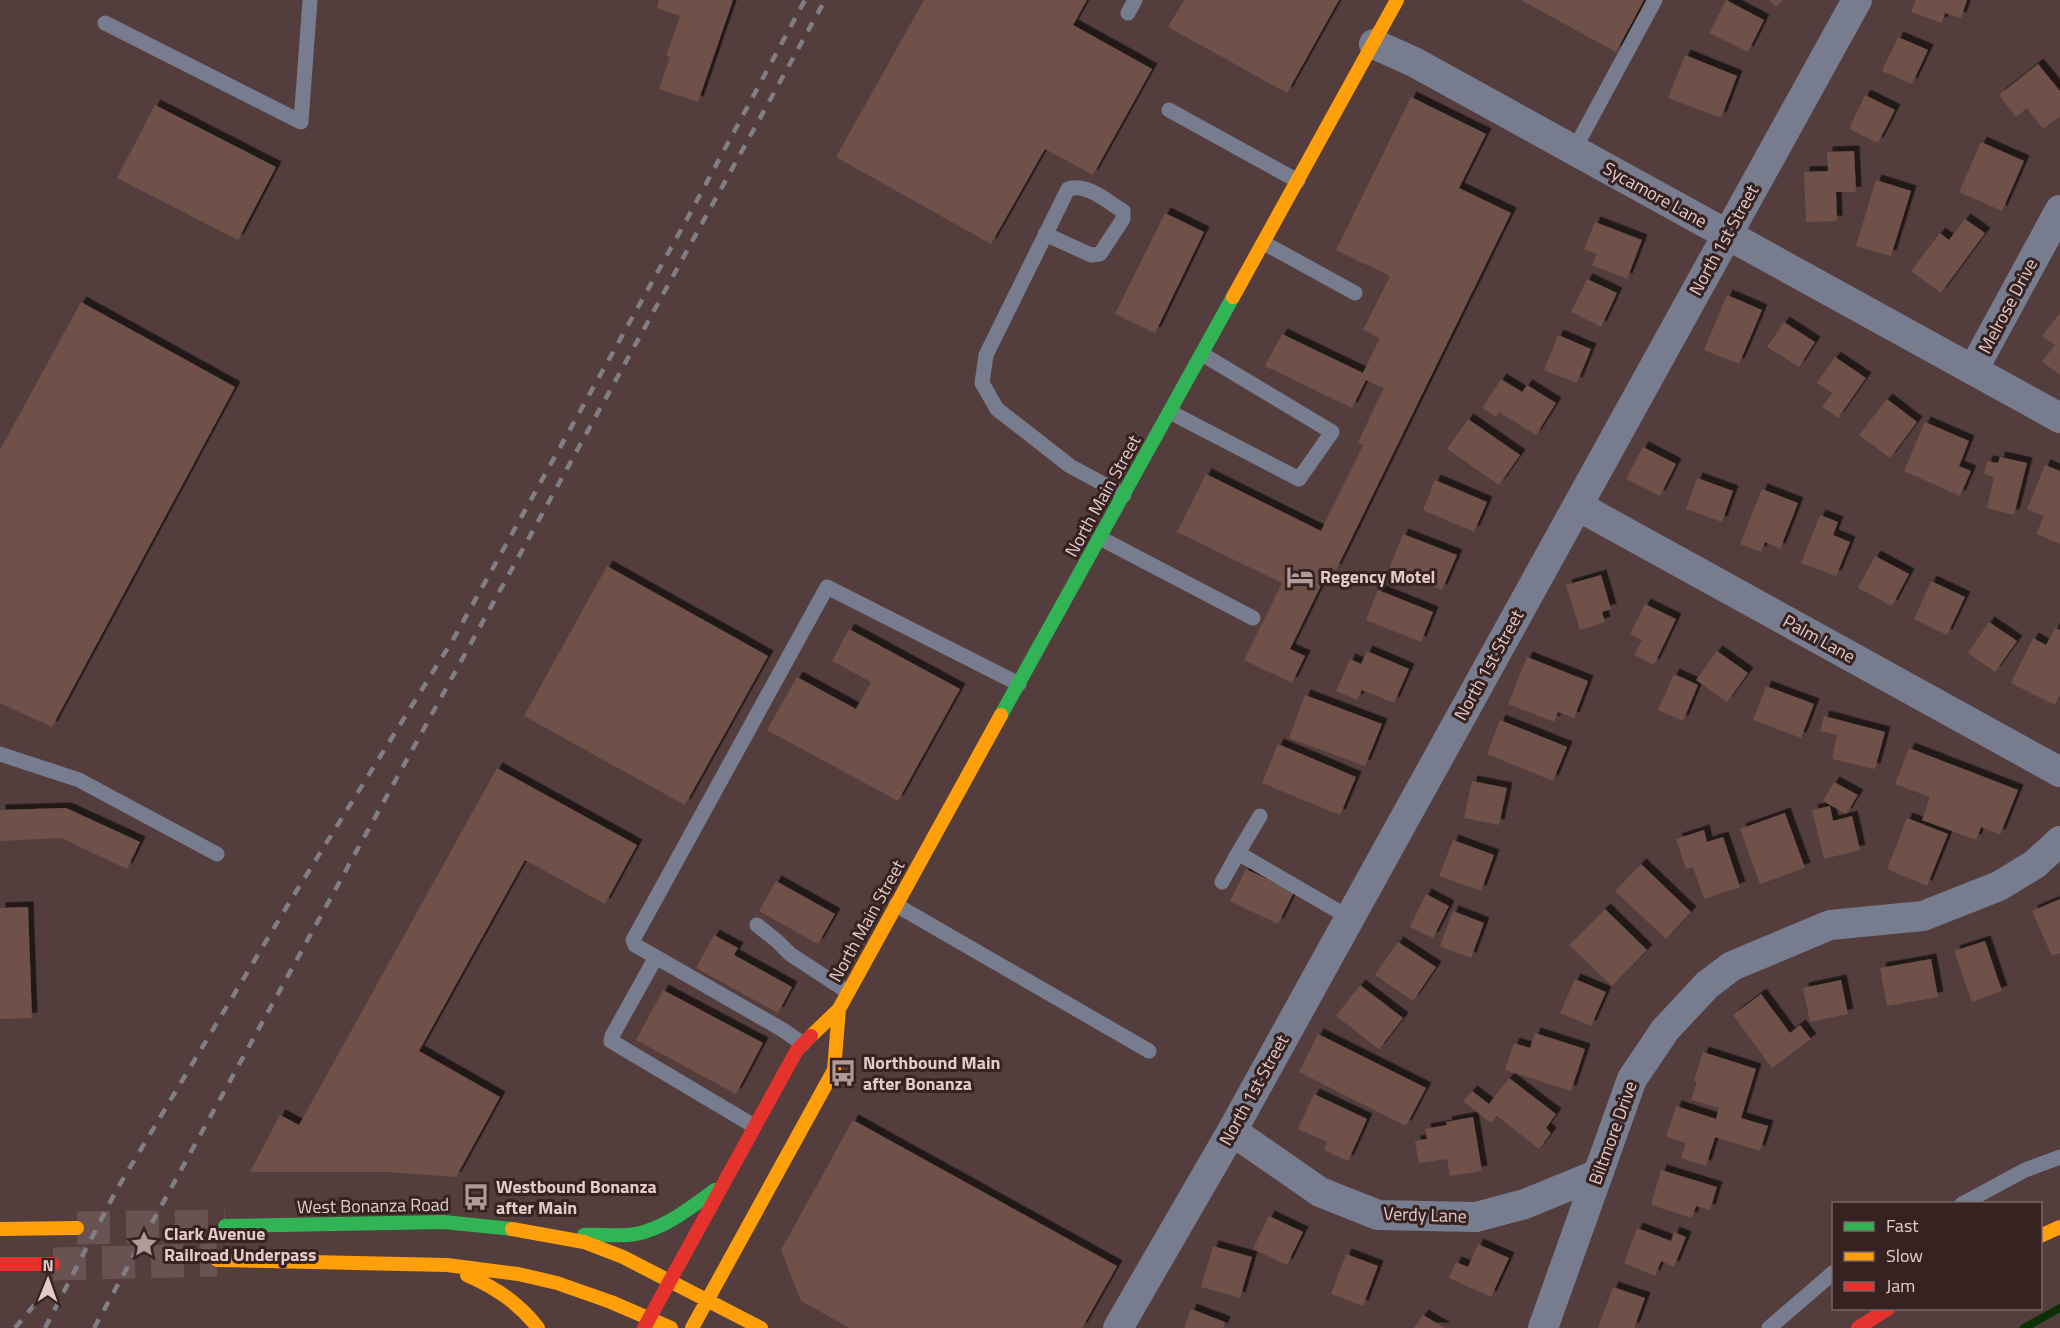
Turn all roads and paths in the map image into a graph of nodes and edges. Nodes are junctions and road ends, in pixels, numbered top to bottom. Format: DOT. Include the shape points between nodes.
graph roads {
  1 [pos="310,0"];
  2 [pos="1397,0"];
  3 [pos="1654,0"];
  4 [pos="1857,0"];
  5 [pos="105,23"];
  6 [pos="1374,44"];
  7 [pos="1169,110"];
  8 [pos="1574,150"];
  9 [pos="1298,181"];
  10 [pos="2060,210"];
  11 [pos="1045,234"];
  12 [pos="1727,235"];
  13 [pos="1264,243"];
  14 [pos="1355,293"];
  15 [pos="1202,354"];
  16 [pos="1973,370"];
  17 [pos="1170,412"];
  18 [pos="2060,418"];
  19 [pos="1124,495"];
  20 [pos="1578,506"];
  21 [pos="1100,537"];
  22 [pos="1253,618"];
  23 [pos="1019,684"];
  24 [pos="0,754"];
  25 [pos="2060,772"];
  26 [pos="1260,816"];
  27 [pos="2060,841"];
  28 [pos="1238,853"];
  29 [pos="217,854"];
  30 [pos="1222,882"];
  31 [pos="896,905"];
  32 [pos="1350,918"];
  33 [pos="757,925"];
  34 [pos="656,957"];
  35 [pos="848,992"];
  36 [pos="839,1009"];
  37 [pos="803,1044"];
  38 [pos="1149,1051"];
  39 [pos="754,1126"];
  40 [pos="1232,1131"];
  41 [pos="2060,1157"];
  42 [pos="1598,1174"];
  43 [pos="721,1186"];
  44 [pos="1964,1202"];
  45 [pos="225,1226"];
  46 [pos="2060,1227"];
  47 [pos="0,1228"];
  48 [pos="78,1228"];
  49 [pos="2042,1235"];
  50 [pos="558,1236"];
  51 [pos="217,1260"];
  52 [pos="54,1263"];
  53 [pos="0,1264"];
  54 [pos="447,1265"];
  55 [pos="1832,1273"];
  56 [pos="669,1280"];
  57 [pos="708,1300"];
  58 [pos="1886,1310"];
  59 [pos="646,1324"];
  60 [pos="670,1327"];
  61 [pos="538,1328"];
  62 [pos="692,1328"];
  63 [pos="761,1328"];
  64 [pos="1119,1328"];
  65 [pos="1543,1328"];
  66 [pos="1769,1328"];
  67 [pos="1858,1328"];
  1 -- 5 [label="lane" via="301,122"];
  2 -- 6 [label="main road, North Main Street"];
  3 -- 8 [label="lane"];
  4 -- 12 [label="street, North 1st Street"];
  6 -- 8 [label="street, Sycamore Lane"];
  6 -- 9 [label="main road, North Main Street"];
  7 -- 9 [label="lane"];
  8 -- 12 [label="street, Sycamore Lane"];
  9 -- 13 [label="main road, North Main Street"];
  10 -- 16 [label="street, Melrose Drive"];
  11 -- 11 [label="lane" via="1068,189 1077,186 1123,211 1123,219 1100,254 1091,255"];
  11 -- 19 [label="lane" via="986,355 982,383 997,409 1070,466"];
  12 -- 16 [label="street, Sycamore Lane"];
  12 -- 20 [label="street, North 1st Street"];
  13 -- 14 [label="lane"];
  13 -- 15 [label="main road, North Main Street"];
  15 -- 17 [label="main road, North Main Street"];
  15 -- 17 [label="lane" via="1332,432 1299,479"];
  16 -- 18 [label="street, Sycamore Lane"];
  17 -- 19 [label="main road, North Main Street"];
  19 -- 21 [label="main road, North Main Street"];
  20 -- 25 [label="street, Palm Lane"];
  20 -- 32 [label="street, North 1st Street"];
  21 -- 22 [label="lane"];
  21 -- 23 [label="main road, North Main Street"];
  23 -- 31 [label="main road, North Main Street"];
  23 -- 34 [label="lane" via="827,587 633,938 635,945"];
  24 -- 29 [label="lane" via="79,780"];
  26 -- 28 [label="lane"];
  27 -- 42 [label="street, Biltmore Drive" via="2035,864 1999,886 1923,916 1830,925 1732,966 1707,985 1665,1030 1632,1079"];
  28 -- 30 [label="lane"];
  28 -- 32 [label="lane"];
  31 -- 35 [label="main road, North Main Street"];
  31 -- 38 [label="lane"];
  32 -- 40 [label="street, North 1st Street"];
  33 -- 35 [label="lane" via="790,954"];
  34 -- 37 [label="lane"];
  34 -- 39 [label="lane" via="611,1041"];
  35 -- 36 [label="main road, North Main Street"];
  36 -- 37 [label="main road, North Main Street"];
  36 -- 57 [label="main road, North Main Street" via="834,1070"];
  37 -- 39 [label="main road, North Main Street"];
  39 -- 43 [label="main road, North Main Street"];
  40 -- 42 [label="street, Verdy Lane" via="1320,1192 1378,1215 1476,1216 1525,1204"];
  40 -- 64 [label="street, North 1st Street"];
  41 -- 44 [label="lane" via="2025,1170"];
  42 -- 65 [label="street, Biltmore Drive"];
  43 -- 50 [label="main road" via="674,1218 635,1234"];
  43 -- 56 [label="main road, North Main Street"];
  45 -- 50 [label="main road, West Bonanza Road" via="444,1222"];
  46 -- 49 [label="main road"];
  47 -- 48 [label="main road"];
  50 -- 56 [label="main road, West Bonanza Road" via="624,1257"];
  51 -- 54 [label="main road"];
  52 -- 53 [label="main road"];
  54 -- 59 [label="main road" via="557,1283 611,1302"];
  54 -- 61 [label="main road" via="514,1300"];
  55 -- 66 [label="lane"];
  56 -- 57 [label="main road, West Bonanza Road"];
  56 -- 59 [label="main road, North Main Street"];
  57 -- 62 [label="main road, North Main Street"];
  57 -- 63 [label="main road, West Bonanza Road"];
  58 -- 67 [label="main road"];
  59 -- 60 [label="main road"];
}
